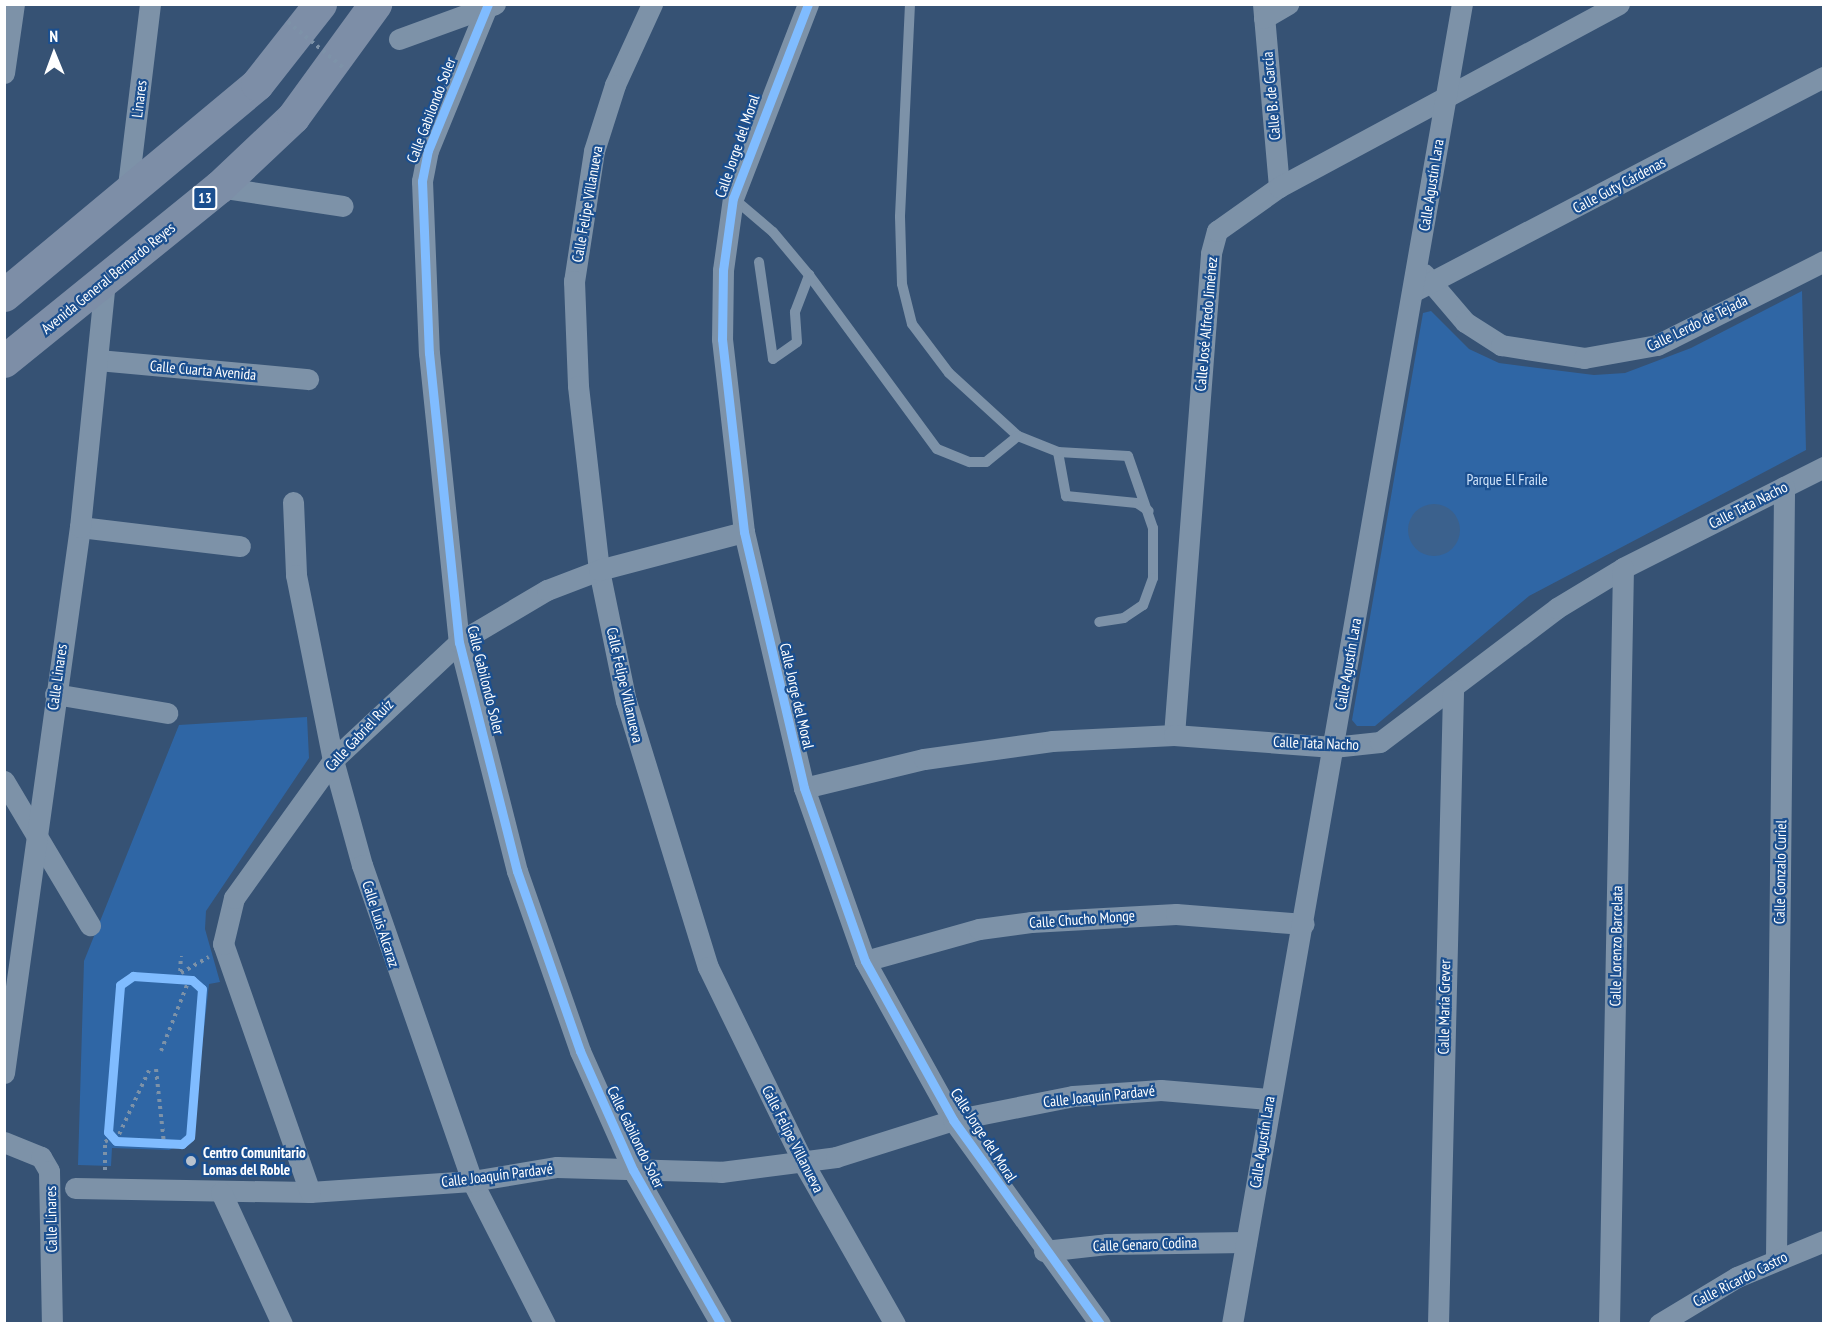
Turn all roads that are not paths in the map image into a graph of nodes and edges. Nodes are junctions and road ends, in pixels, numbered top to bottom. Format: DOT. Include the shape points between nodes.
graph roads {
  1 [pos="14,4"];
  2 [pos="150,4"];
  3 [pos="320,4"];
  4 [pos="375,4"];
  5 [pos="652,4"];
  6 [pos="910,4"];
  7 [pos="1288,4"];
  8 [pos="1462,4"];
  9 [pos="1618,4"];
  10 [pos="490,6"];
  11 [pos="811,8"];
  12 [pos="1263,11"];
  13 [pos="399,39"];
  14 [pos="4,73"];
  15 [pos="1824,77"];
  16 [pos="1446,96"];
  17 [pos="219,187"];
  18 [pos="1279,187"];
  19 [pos="127,194"];
  20 [pos="733,198"];
  21 [pos="343,206"];
  22 [pos="1824,261"];
  23 [pos="759,262"];
  24 [pos="1418,267"];
  25 [pos="809,275"];
  26 [pos="105,280"];
  27 [pos="1423,288"];
  28 [pos="4,295"];
  29 [pos="98,360"];
  30 [pos="4,362"];
  31 [pos="308,380"];
  32 [pos="1018,436"];
  33 [pos="1058,452"];
  34 [pos="1824,467"];
  35 [pos="1784,487"];
  36 [pos="293,502"];
  37 [pos="1149,511"];
  38 [pos="80,527"];
  39 [pos="744,532"];
  40 [pos="240,546"];
  41 [pos="1623,568"];
  42 [pos="599,570"];
  43 [pos="1099,622"];
  44 [pos="459,642"];
  45 [pos="1453,690"];
  46 [pos="55,694"];
  47 [pos="167,714"];
  48 [pos="1174,735"];
  49 [pos="1333,747"];
  50 [pos="333,760"];
  51 [pos="4,781"];
  52 [pos="804,788"];
  53 [pos="34,834"];
  54 [pos="1304,924"];
  55 [pos="90,925"];
  56 [pos="865,961"];
  57 [pos="4,1073"];
  58 [pos="1269,1099"];
  59 [pos="953,1120"];
  60 [pos="4,1142"];
  61 [pos="804,1164"];
  62 [pos="633,1170"];
  63 [pos="472,1181"];
  64 [pos="75,1188"];
  65 [pos="221,1192"];
  66 [pos="310,1192"];
  67 [pos="1824,1241"];
  68 [pos="1246,1242"];
  69 [pos="1044,1251"];
  70 [pos="1776,1257"];
  71 [pos="51,1323"];
  72 [pos="282,1323"];
  73 [pos="545,1323"];
  74 [pos="721,1323"];
  75 [pos="895,1323"];
  76 [pos="1100,1323"];
  77 [pos="1232,1323"];
  78 [pos="1438,1323"];
  79 [pos="1609,1323"];
  80 [pos="1659,1323"];
  1 -- 14 [label="street"];
  2 -- 19 [label="street, Linares"];
  3 -- 19 [label="main road" via="257,84"];
  4 -- 17 [label="main road, Avenida General Bernardo Reyes / 13" via="313,96"];
  5 -- 42 [label="street, Calle Felipe Villanueva" via="615,85 594,150 574,281 578,386"];
  6 -- 32 [label="lane" via="900,217 907,310 938,361"];
  7 -- 12 [label="street"];
  8 -- 16 [label="street, Calle Agustín Lara"];
  9 -- 16 [label="street, Calle José Alfredo Jiménez"];
  10 -- 13 [label="street" via="439,20"];
  10 -- 44 [label="street, Calle Gabilondo Soler" via="428,150 422,181 429,364"];
  11 -- 20 [label="street, Calle Jorge del Moral"];
  12 -- 18 [label="street, Calle B. de García"];
  15 -- 27 [label="street, Calle Guty Cárdenas"];
  16 -- 18 [label="street, Calle José Alfredo Jiménez"];
  16 -- 24 [label="street, Calle Agustín Lara"];
  17 -- 21 [label="street"];
  17 -- 26 [label="main road, Avenida General Bernardo Reyes / 13"];
  18 -- 48 [label="street, Calle José Alfredo Jiménez" via="1233,214 1213,241"];
  19 -- 28 [label="main road"];
  20 -- 25 [label="lane" via="773,232"];
  20 -- 39 [label="street, Calle Jorge del Moral" via="720,304"];
  22 -- 27 [label="street, Calle Lerdo de Tejada" via="1657,345 1584,358 1501,345"];
  23 -- 25 [label="lane" via="773,359 797,342 795,312"];
  24 -- 27 [label="street, Calle Lerdo de Tejada"];
  25 -- 32 [label="lane" via="937,449 962,460 986,462"];
  26 -- 29 [label="street, Calle Linares"];
  26 -- 30 [label="main road, Avenida General Bernardo Reyes / 13"];
  27 -- 49 [label="street, Calle Agustín Lara"];
  29 -- 31 [label="street, Calle Cuarta Avenida"];
  29 -- 38 [label="street, Calle Linares"];
  32 -- 33 [label="lane"];
  33 -- 37 [label="lane" via="1128,456"];
  33 -- 37 [label="lane" via="1066,496 1137,503"];
  34 -- 35 [label="street, Calle Tata Nacho"];
  35 -- 41 [label="street, Calle Tata Nacho"];
  35 -- 70 [label="street, Calle Gonzalo Curiel"];
  36 -- 50 [label="street, Calle Luis Alcaraz" via="296,575"];
  37 -- 43 [label="lane" via="1155,544 1149,593 1136,612"];
  38 -- 40 [label="street"];
  38 -- 46 [label="street, Calle Linares"];
  39 -- 42 [label="street, Calle Gabriel Ruíz"];
  39 -- 52 [label="street, Calle Jorge del Moral"];
  41 -- 45 [label="street, Calle Tata Nacho" via="1527,629"];
  41 -- 79 [label="street, Calle Lorenzo Barcelata"];
  42 -- 44 [label="street, Calle Gabriel Ruíz" via="547,590"];
  42 -- 61 [label="street, Calle Felipe Villanueva" via="626,701 708,967"];
  44 -- 50 [label="street, Calle Gabriel Ruíz"];
  44 -- 62 [label="street, Calle Gabilondo Soler" via="538,940"];
  45 -- 49 [label="street, Calle Tata Nacho" via="1380,742"];
  45 -- 78 [label="street, Calle María Grever"];
  46 -- 47 [label="street"];
  46 -- 53 [label="street, Calle Linares"];
  48 -- 49 [label="street, Calle Tata Nacho"];
  48 -- 52 [label="street, Calle Tata Nacho" via="1010,745"];
  49 -- 54 [label="street, Calle Agustín Lara"];
  50 -- 63 [label="street, Calle Luis Alcaraz" via="404,994"];
  50 -- 66 [label="street, Calle Gabriel Ruíz" via="234,898 224,926 226,957"];
  51 -- 53 [label="street"];
  52 -- 56 [label="street, Calle Jorge del Moral"];
  53 -- 55 [label="street"];
  53 -- 57 [label="street, Calle Linares"];
  54 -- 56 [label="street, Calle Chucho Monge" via="1176,914 1031,922 979,929"];
  54 -- 58 [label="street, Calle Agustín Lara"];
  56 -- 59 [label="street, Calle Jorge del Moral"];
  58 -- 59 [label="street, Calle Joaquín Pardavé" via="1161,1090 1073,1096"];
  58 -- 68 [label="street, Calle Agustín Lara"];
  59 -- 61 [label="street, Calle Joaquín Pardavé"];
  59 -- 69 [label="street, Calle Jorge del Moral"];
  60 -- 71 [label="street, Calle Linares" via="41,1157 49,1172"];
  61 -- 62 [label="street, Calle Joaquín Pardavé" via="721,1172"];
  61 -- 75 [label="street, Calle Felipe Villanueva"];
  62 -- 63 [label="street, Calle Joaquín Pardavé" via="557,1167"];
  62 -- 74 [label="street, Calle Gabilondo Soler"];
  63 -- 66 [label="street, Calle Joaquín Pardavé"];
  63 -- 73 [label="street, Calle Luis Alcaraz"];
  64 -- 65 [label="street, Calle Joaquín Pardavé"];
  65 -- 66 [label="street, Calle Joaquín Pardavé"];
  65 -- 72 [label="street"];
  67 -- 70 [label="street, Calle Ricardo Castro"];
  68 -- 69 [label="street, Calle Genaro Codina" via="1107,1244"];
  68 -- 77 [label="street, Calle Agustín Lara"];
  69 -- 76 [label="street, Calle Jorge del Moral"];
  70 -- 80 [label="street, Calle Ricardo Castro"];
}
